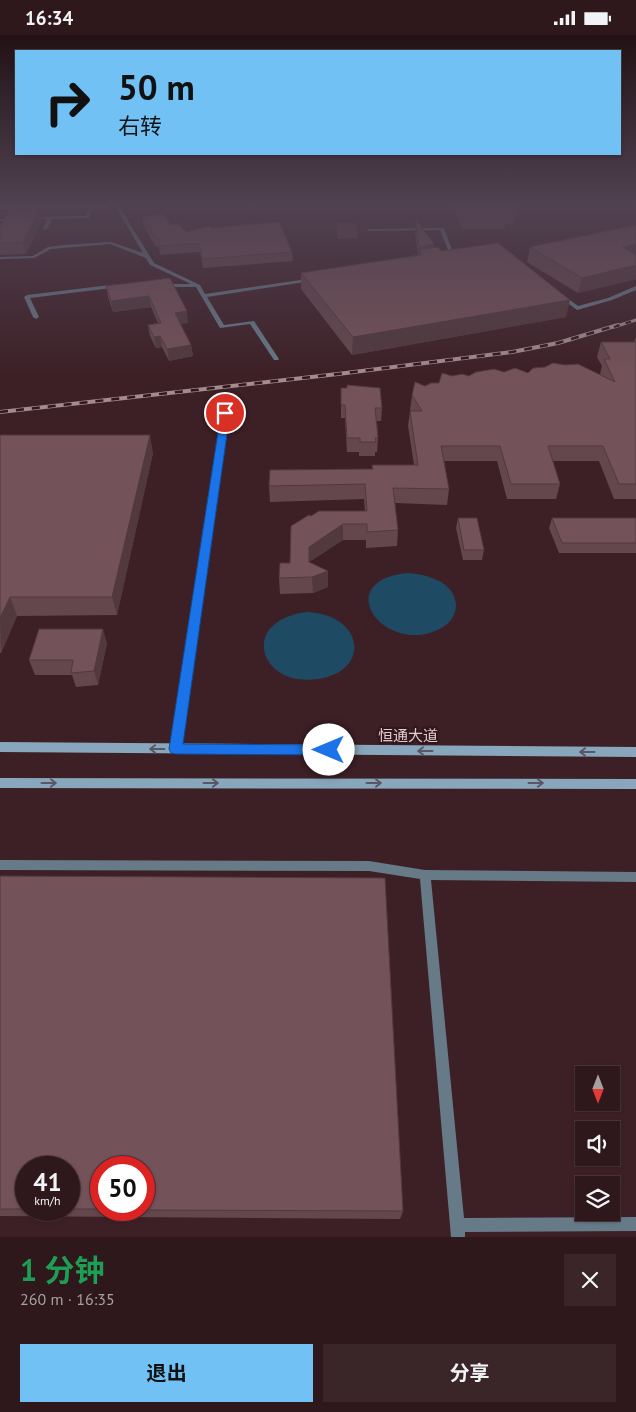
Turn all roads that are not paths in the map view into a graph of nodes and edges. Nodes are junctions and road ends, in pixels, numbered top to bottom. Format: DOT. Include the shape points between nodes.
graph roads {
  1 [pos="151,262"];
  2 [pos="321,277"];
  3 [pos="121,286"];
  4 [pos="159,286"];
  5 [pos="198,286"];
  6 [pos="636,288"];
  7 [pos="554,291"];
  8 [pos="204,296"];
  9 [pos="36,317"];
  10 [pos="276,359"];
  11 [pos="225,413"];
  12 [pos="0,747"];
  13 [pos="176,749"];
  14 [pos="636,752"];
  15 [pos="0,783"];
  16 [pos="636,784"];
  17 [pos="0,865"];
  18 [pos="425,875"];
  19 [pos="636,877"];
  20 [pos="636,1224"];
  21 [pos="458,1231"];
  1 -- 5 [label="lane"];
  2 -- 8 [label="lane"];
  3 -- 9 [label="lane" via="28,297"];
  4 -- 5 [label="lane"];
  5 -- 8 [label="lane"];
  6 -- 7 [label="lane" via="610,299 577,307"];
  8 -- 10 [label="lane" via="222,327 252,322"];
  11 -- 13 [label="lane"];
  13 -- 12 [label="main road, 恒通大道, one-way"];
  14 -- 13 [label="main road, 恒通大道, one-way"];
  15 -- 16 [label="main road, one-way"];
  17 -- 18 [label="lane" via="369,866"];
  18 -- 19 [label="lane"];
  18 -- 21 [label="lane"];
  20 -- 21 [label="lane"];
}
